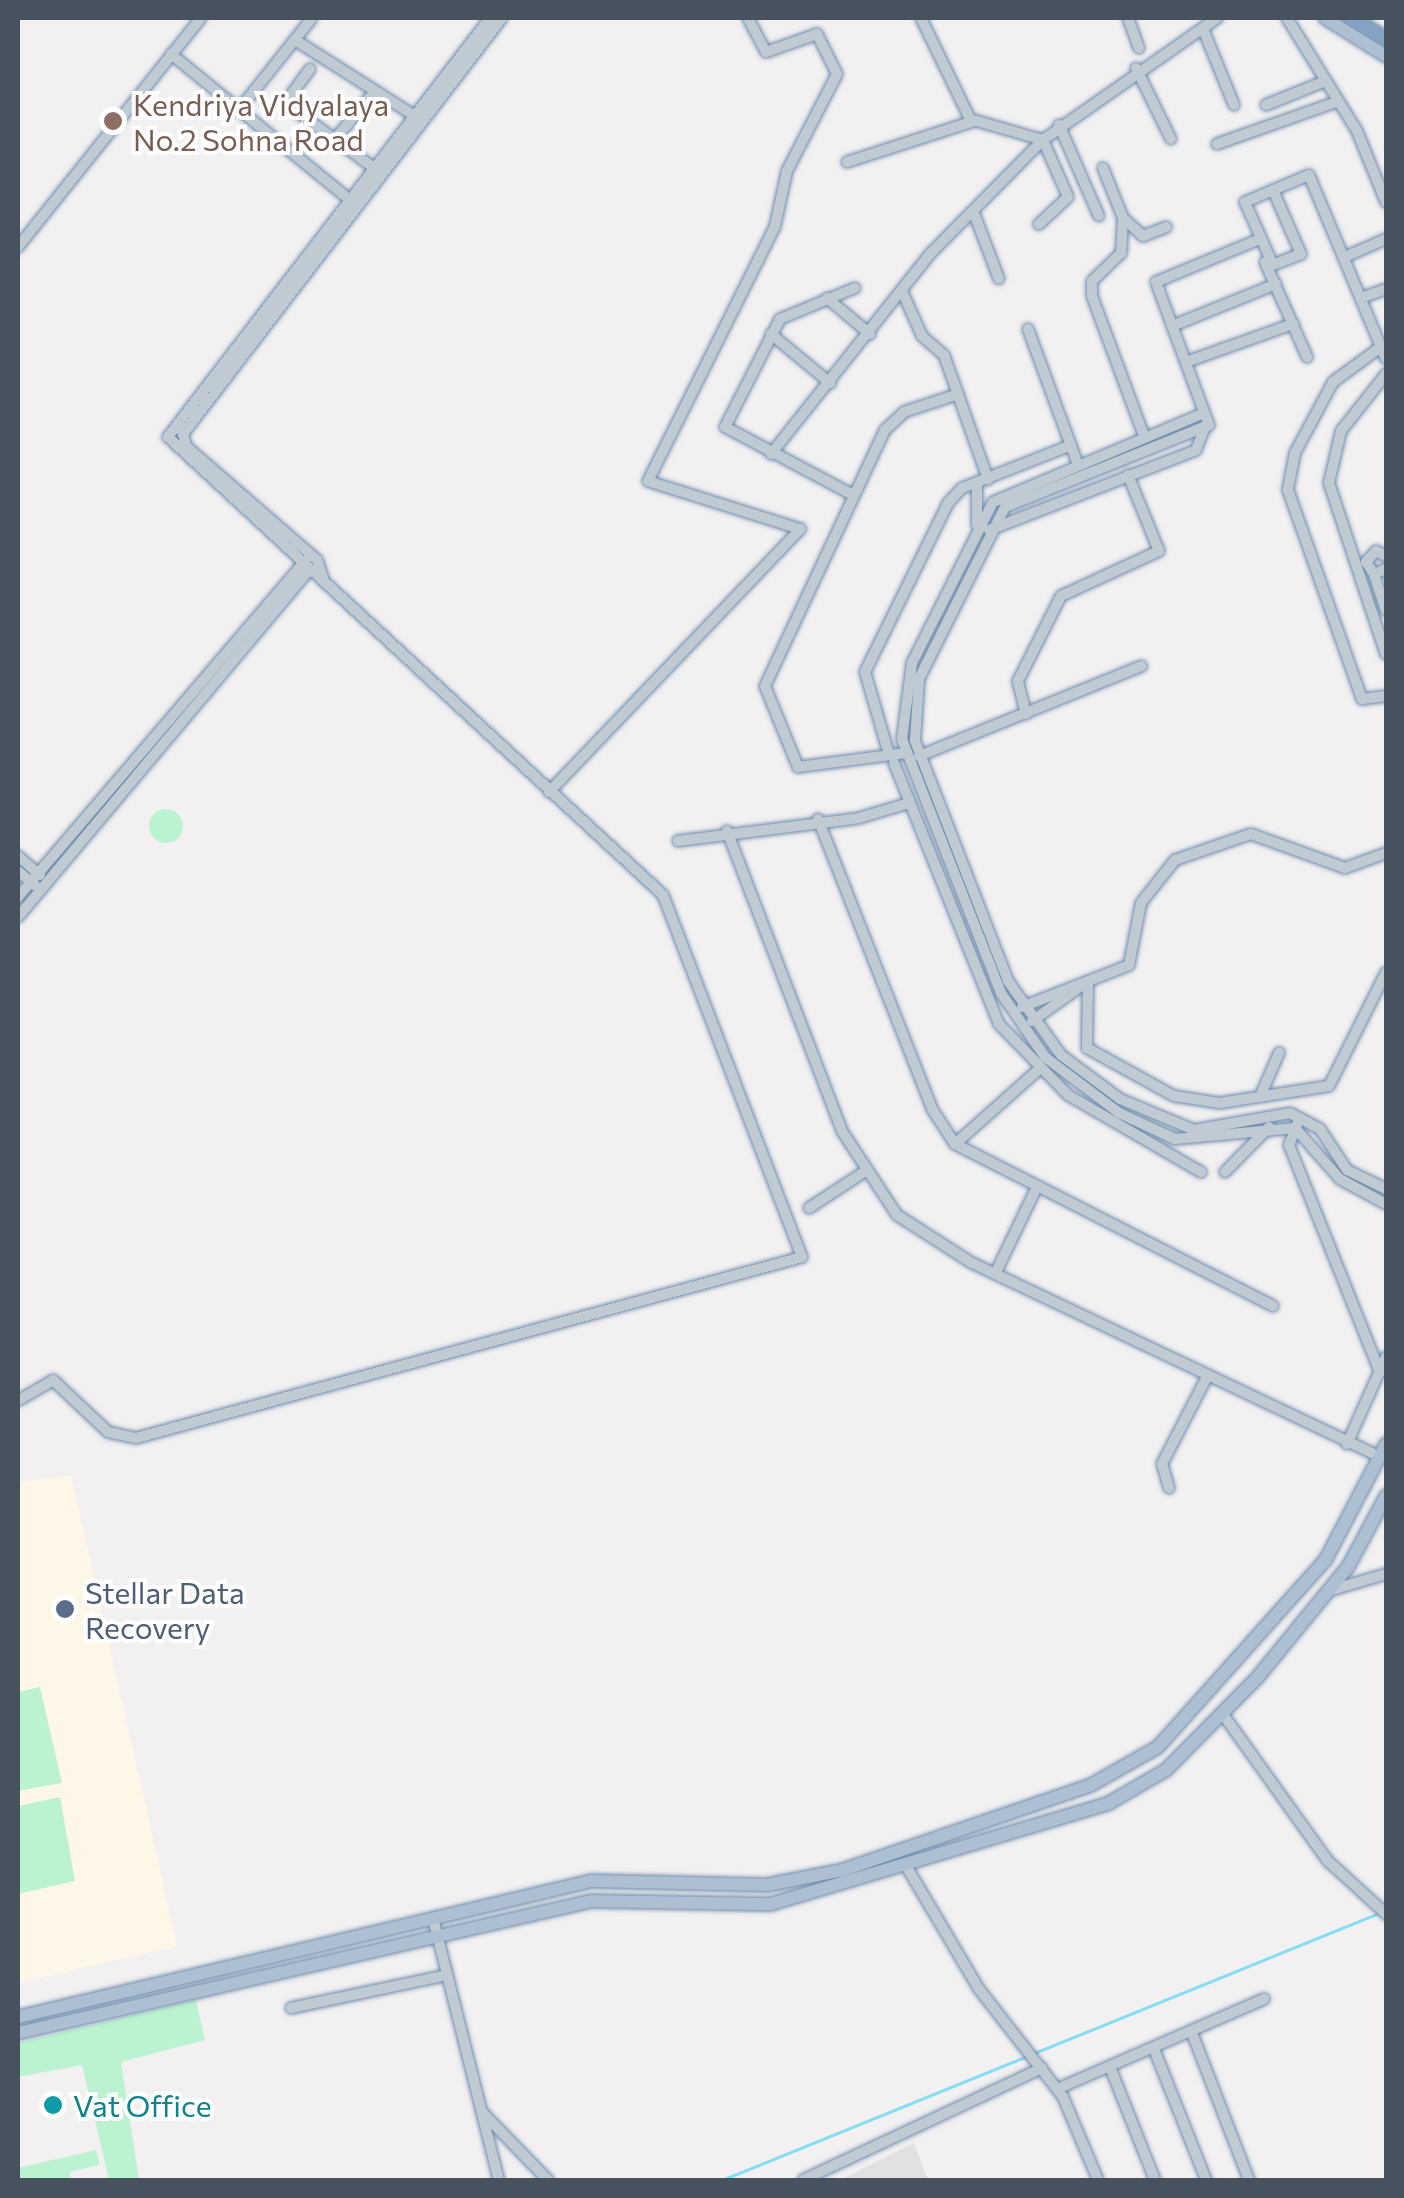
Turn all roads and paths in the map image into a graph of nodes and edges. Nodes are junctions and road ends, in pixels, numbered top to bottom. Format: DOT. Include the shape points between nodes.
graph roads {
  1 [pos="201,18"];
  2 [pos="312,18"];
  3 [pos="490,18"];
  4 [pos="502,18"];
  5 [pos="748,18"];
  6 [pos="920,18"];
  7 [pos="1128,18"];
  8 [pos="1216,18"];
  9 [pos="1287,18"];
  10 [pos="1325,18"];
  11 [pos="1352,18"];
  12 [pos="1202,29"];
  13 [pos="295,40"];
  14 [pos="1386,40"];
  15 [pos="1139,48"];
  16 [pos="171,54"];
  17 [pos="1386,56"];
  18 [pos="1136,68"];
  19 [pos="310,70"];
  20 [pos="1324,82"];
  21 [pos="372,94"];
  22 [pos="1336,102"];
  23 [pos="1234,105"];
  24 [pos="1266,105"];
  25 [pos="242,106"];
  26 [pos="413,116"];
  27 [pos="974,121"];
  28 [pos="1060,125"];
  29 [pos="335,139"];
  30 [pos="1171,139"];
  31 [pos="1042,140"];
  32 [pos="1217,144"];
  33 [pos="847,162"];
  34 [pos="1104,168"];
  35 [pos="377,170"];
  36 [pos="1273,190"];
  37 [pos="352,201"];
  38 [pos="1386,202"];
  39 [pos="1244,213"];
  40 [pos="975,216"];
  41 [pos="1099,216"];
  42 [pos="1122,218"];
  43 [pos="1039,224"];
  44 [pos="1166,227"];
  45 [pos="1386,239"];
  46 [pos="1256,241"];
  47 [pos="18,247"];
  48 [pos="1347,256"];
  49 [pos="999,279"];
  50 [pos="1276,284"];
  51 [pos="855,288"];
  52 [pos="1386,289"];
  53 [pos="902,291"];
  54 [pos="1363,297"];
  55 [pos="827,298"];
  56 [pos="1292,324"];
  57 [pos="1172,326"];
  58 [pos="1028,329"];
  59 [pos="771,334"];
  60 [pos="870,334"];
  61 [pos="1382,346"];
  62 [pos="1307,357"];
  63 [pos="1386,359"];
  64 [pos="1186,362"];
  65 [pos="1386,374"];
  66 [pos="830,382"];
  67 [pos="958,394"];
  68 [pos="1204,413"];
  69 [pos="1207,426"];
  70 [pos="1144,436"];
  71 [pos="1072,445"];
  72 [pos="770,454"];
  73 [pos="1077,462"];
  74 [pos="1128,475"];
  75 [pos="982,481"];
  76 [pos="853,495"];
  77 [pos="983,528"];
  78 [pos="1386,556"];
  79 [pos="314,557"];
  80 [pos="306,568"];
  81 [pos="1386,569"];
  82 [pos="1374,574"];
  83 [pos="324,582"];
  84 [pos="1386,610"];
  85 [pos="1386,654"];
  86 [pos="1142,666"];
  87 [pos="1386,698"];
  88 [pos="1026,714"];
  89 [pos="888,751"];
  90 [pos="906,753"];
  91 [pos="919,756"];
  92 [pos="894,763"];
  93 [pos="550,792"];
  94 [pos="927,795"];
  95 [pos="909,802"];
  96 [pos="818,820"];
  97 [pos="727,831"];
  98 [pos="678,841"];
  99 [pos="1386,853"];
  100 [pos="18,856"];
  101 [pos="18,871"];
  102 [pos="39,882"];
  103 [pos="18,898"];
  104 [pos="18,917"];
  105 [pos="1386,972"];
  106 [pos="1086,983"];
  107 [pos="1027,1014"];
  108 [pos="1015,1020"];
  109 [pos="1280,1053"];
  110 [pos="1053,1056"];
  111 [pos="1038,1070"];
  112 [pos="1262,1092"];
  113 [pos="1298,1123"];
  114 [pos="1268,1127"];
  115 [pos="955,1144"];
  116 [pos="864,1172"];
  117 [pos="1201,1172"];
  118 [pos="1225,1172"];
  119 [pos="1386,1189"];
  120 [pos="1035,1191"];
  121 [pos="1386,1204"];
  122 [pos="810,1208"];
  123 [pos="995,1274"];
  124 [pos="1273,1306"];
  125 [pos="1386,1357"];
  126 [pos="1380,1372"];
  127 [pos="1208,1375"];
  128 [pos="18,1399"];
  129 [pos="1347,1444"];
  130 [pos="1384,1450"];
  131 [pos="1169,1488"];
  132 [pos="1386,1496"];
  133 [pos="1354,1512"];
  134 [pos="1373,1522"];
  135 [pos="1386,1574"];
  136 [pos="1328,1591"];
  137 [pos="1222,1713"];
  138 [pos="908,1869"];
  139 [pos="710,1884"];
  140 [pos="711,1903"];
  141 [pos="1386,1914"];
  142 [pos="433,1918"];
  143 [pos="437,1936"];
  144 [pos="447,1975"];
  145 [pos="1264,1999"];
  146 [pos="291,2008"];
  147 [pos="18,2016"];
  148 [pos="18,2033"];
  149 [pos="1192,2033"];
  150 [pos="1154,2049"];
  151 [pos="1038,2064"];
  152 [pos="1110,2067"];
  153 [pos="1057,2089"];
  154 [pos="481,2112"];
  155 [pos="499,2180"];
  156 [pos="548,2180"];
  157 [pos="803,2180"];
  158 [pos="1098,2180"];
  159 [pos="1155,2180"];
  160 [pos="1206,2180"];
  161 [pos="1250,2180"];
  1 -- 16 [label="street"];
  2 -- 13 [label="street"];
  3 -- 26 [label="street"];
  4 -- 35 [label="street"];
  5 -- 93 [label="street" via="766,52 817,34 837,74 787,171 776,226 648,481 800,529"];
  6 -- 27 [label="street"];
  7 -- 15 [label="street"];
  8 -- 12 [label="street"];
  9 -- 20 [label="street"];
  10 -- 17 [label="main road"];
  11 -- 14 [label="highway"];
  12 -- 18 [label="street"];
  12 -- 23 [label="street"];
  13 -- 21 [label="street"];
  13 -- 25 [label="street"];
  16 -- 25 [label="street"];
  16 -- 47 [label="street"];
  18 -- 28 [label="street"];
  18 -- 30 [label="street"];
  19 -- 29 [label="street" via="285,103"];
  20 -- 22 [label="street"];
  20 -- 24 [label="street"];
  21 -- 26 [label="street"];
  21 -- 29 [label="street"];
  22 -- 32 [label="street"];
  22 -- 38 [label="street"];
  25 -- 37 [label="street"];
  26 -- 35 [label="street"];
  27 -- 31 [label="street"];
  27 -- 33 [label="street"];
  28 -- 31 [label="street"];
  28 -- 41 [label="street"];
  29 -- 35 [label="street"];
  31 -- 40 [label="street"];
  31 -- 43 [label="street" via="1068,197"];
  34 -- 42 [label="street"];
  35 -- 37 [label="street"];
  36 -- 36 [label="street" via="1301,254 1273,265 1245,202"];
  36 -- 48 [label="street" via="1309,175"];
  37 -- 79 [label="street" via="183,434 186,446"];
  37 -- 80 [label="street" via="168,432"];
  39 -- 46 [label="street"];
  40 -- 49 [label="street"];
  40 -- 53 [label="street"];
  42 -- 44 [label="street" via="1143,236"];
  42 -- 70 [label="street" via="1120,255 1090,286"];
  45 -- 48 [label="street"];
  46 -- 50 [label="street"];
  46 -- 57 [label="street" via="1158,278"];
  48 -- 54 [label="street"];
  50 -- 56 [label="street"];
  50 -- 57 [label="street"];
  51 -- 55 [label="street"];
  52 -- 54 [label="street"];
  53 -- 60 [label="street"];
  53 -- 67 [label="street"];
  54 -- 61 [label="street"];
  55 -- 59 [label="street" via="790,312"];
  55 -- 60 [label="street"];
  56 -- 62 [label="street"];
  56 -- 64 [label="street"];
  57 -- 64 [label="street"];
  58 -- 71 [label="street"];
  59 -- 66 [label="street"];
  59 -- 72 [label="street" via="726,427"];
  60 -- 66 [label="street"];
  61 -- 63 [label="street"];
  61 -- 87 [label="street" via="1333,382 1296,453 1288,490 1362,699"];
  64 -- 68 [label="street"];
  65 -- 85 [label="street" via="1341,431 1329,483"];
  66 -- 72 [label="street"];
  67 -- 75 [label="street"];
  67 -- 76 [label="street" via="894,419"];
  68 -- 69 [label="street"];
  68 -- 70 [label="street"];
  69 -- 74 [label="street" via="1196,450"];
  69 -- 77 [label="street" via="1023,495"];
  70 -- 73 [label="street"];
  71 -- 73 [label="street"];
  71 -- 75 [label="street"];
  72 -- 76 [label="street"];
  73 -- 77 [label="street" via="1002,494"];
  74 -- 77 [label="street"];
  74 -- 88 [label="street" via="1159,552 1061,596 1018,682"];
  75 -- 77 [label="street"];
  75 -- 89 [label="street" via="948,504 865,672"];
  76 -- 89 [label="street" via="774,654 766,698 798,766 856,765"];
  77 -- 90 [label="street" via="912,662"];
  77 -- 91 [label="street" via="919,679"];
  78 -- 82 [label="street" via="1369,555"];
  79 -- 80 [label="street"];
  79 -- 83 [label="street"];
  80 -- 83 [label="street"];
  80 -- 102 [label="street"];
  81 -- 82 [label="street"];
  82 -- 84 [label="street"];
  83 -- 93 [label="street"];
  86 -- 88 [label="street"];
  88 -- 91 [label="street"];
  89 -- 90 [label="street"];
  90 -- 94 [label="street"];
  91 -- 94 [label="street"];
  92 -- 95 [label="street"];
  93 -- 128 [label="street" via="670,904 803,1252 799,1263 136,1438 108,1432 53,1380"];
  94 -- 95 [label="street"];
  94 -- 107 [label="street"];
  94 -- 108 [label="street"];
  95 -- 96 [label="street"];
  95 -- 111 [label="street" via="984,997"];
  96 -- 97 [label="street"];
  96 -- 115 [label="street" via="932,1109"];
  97 -- 98 [label="street"];
  97 -- 116 [label="street"];
  99 -- 106 [label="street" via="1346,868 1251,834 1175,860 1141,903 1134,960"];
  100 -- 102 [label="street"];
  101 -- 102 [label="street"];
  102 -- 103 [label="street"];
  102 -- 104 [label="street"];
  105 -- 112 [label="street" via="1329,1086"];
  106 -- 107 [label="street"];
  106 -- 112 [label="street" via="1083,1041 1092,1053 1189,1102"];
  107 -- 108 [label="street"];
  107 -- 110 [label="street"];
  108 -- 110 [label="street"];
  109 -- 112 [label="street"];
  110 -- 111 [label="street"];
  110 -- 113 [label="street" via="1120,1099 1194,1130 1276,1112"];
  110 -- 114 [label="street" via="1119,1114 1175,1139 1220,1142"];
  111 -- 115 [label="street"];
  111 -- 117 [label="street" via="1110,1126"];
  113 -- 114 [label="street"];
  113 -- 119 [label="street" via="1347,1170"];
  113 -- 121 [label="street" via="1340,1179"];
  113 -- 126 [label="street" via="1288,1145"];
  114 -- 118 [label="street"];
  115 -- 120 [label="street"];
  116 -- 122 [label="street"];
  116 -- 123 [label="street" via="912,1226"];
  120 -- 123 [label="street"];
  120 -- 124 [label="street"];
  123 -- 127 [label="street"];
  125 -- 126 [label="street"];
  126 -- 129 [label="street"];
  127 -- 129 [label="street"];
  127 -- 131 [label="street" via="1162,1464"];
  129 -- 130 [label="street"];
  130 -- 133 [label="main road"];
  132 -- 134 [label="main road"];
  133 -- 134 [label="main road"];
  133 -- 139 [label="main road" via="1326,1559 1198,1704 1158,1747 1112,1775 844,1870 767,1885"];
  134 -- 136 [label="main road"];
  135 -- 136 [label="street"];
  136 -- 137 [label="main road"];
  137 -- 138 [label="main road" via="1140,1789"];
  137 -- 141 [label="street" via="1328,1861"];
  138 -- 140 [label="main road" via="771,1904"];
  138 -- 151 [label="street"];
  139 -- 140 [label="main road"];
  139 -- 142 [label="main road" via="591,1882"];
  140 -- 143 [label="main road" via="590,1900"];
  142 -- 143 [label="street"];
  142 -- 147 [label="main road"];
  143 -- 144 [label="street"];
  143 -- 148 [label="main road"];
  144 -- 146 [label="street"];
  144 -- 154 [label="street"];
  145 -- 149 [label="street"];
  149 -- 150 [label="street"];
  149 -- 161 [label="street"];
  150 -- 152 [label="street"];
  150 -- 160 [label="street"];
  151 -- 153 [label="street"];
  151 -- 157 [label="street"];
  152 -- 153 [label="street"];
  152 -- 159 [label="street"];
  153 -- 158 [label="street"];
  154 -- 155 [label="street"];
  154 -- 156 [label="street"];
}
